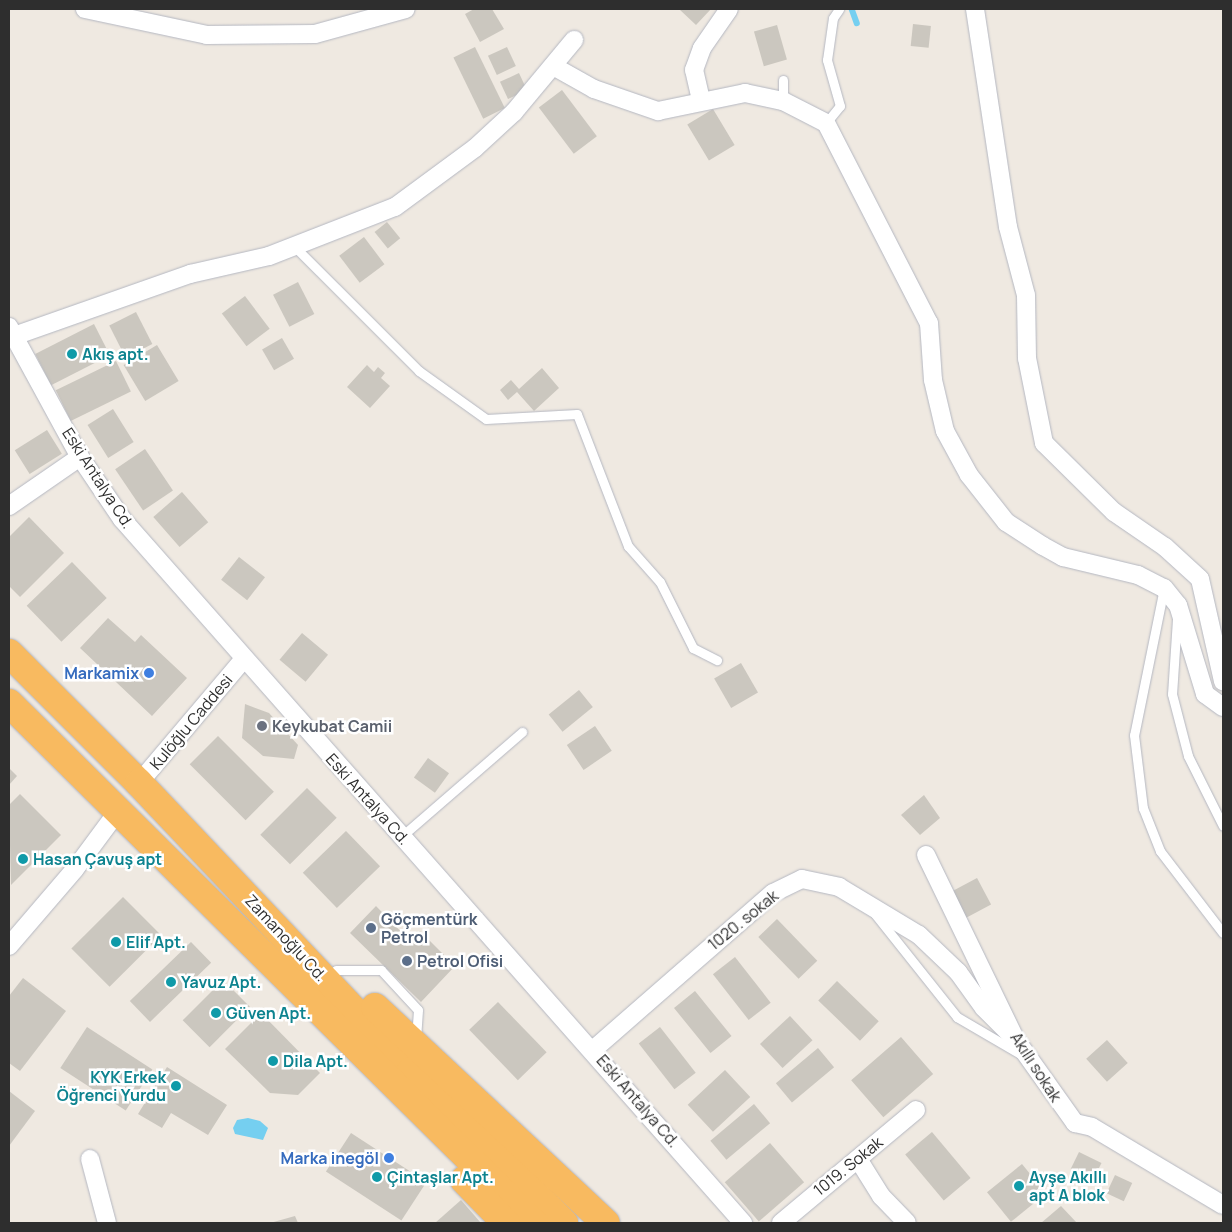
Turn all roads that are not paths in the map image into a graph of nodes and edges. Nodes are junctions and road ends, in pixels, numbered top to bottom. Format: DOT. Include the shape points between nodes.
graph roads {
  1 [pos="85,9"];
  2 [pos="406,9"];
  3 [pos="729,9"];
  4 [pos="839,9"];
  5 [pos="975,9"];
  6 [pos="574,40"];
  7 [pos="553,66"];
  8 [pos="783,80"];
  9 [pos="701,100"];
  10 [pos="782,101"];
  11 [pos="826,123"];
  12 [pos="295,247"];
  13 [pos="11,331"];
  14 [pos="80,457"];
  15 [pos="9,506"];
  16 [pos="1164,588"];
  17 [pos="1178,605"];
  18 [pos="9,654"];
  19 [pos="243,660"];
  20 [pos="717,660"];
  21 [pos="1223,681"];
  22 [pos="9,704"];
  23 [pos="1223,707"];
  24 [pos="522,732"];
  25 [pos="139,783"];
  26 [pos="118,811"];
  27 [pos="1223,826"];
  28 [pos="402,836"];
  29 [pos="926,855"];
  30 [pos="864,900"];
  31 [pos="280,931"];
  32 [pos="1223,934"];
  33 [pos="11,937"];
  34 [pos="287,978"];
  35 [pos="1016,1040"];
  36 [pos="594,1049"];
  37 [pos="1027,1058"];
  38 [pos="916,1110"];
  39 [pos="90,1159"];
  40 [pos="858,1159"];
  41 [pos="1223,1205"];
  42 [pos="107,1223"];
  43 [pos="506,1223"];
  44 [pos="534,1223"];
  45 [pos="564,1223"];
  46 [pos="606,1223"];
  47 [pos="743,1223"];
  48 [pos="781,1223"];
  49 [pos="907,1223"];
  1 -- 2 [label="street" via="207,36 315,34"];
  3 -- 9 [label="street" via="702,48 694,70"];
  4 -- 11 [label="lane" via="833,18 827,60 840,106"];
  5 -- 21 [label="street" via="1008,228 1026,295 1027,358 1044,442 1114,512 1165,547 1200,579"];
  6 -- 7 [label="street"];
  7 -- 9 [label="street" via="594,89 658,111"];
  7 -- 12 [label="street" via="514,112 475,148 395,207"];
  8 -- 10 [label="lane"];
  9 -- 10 [label="street" via="745,93"];
  10 -- 11 [label="street"];
  11 -- 16 [label="street" via="929,323 933,380 945,431 969,475 1006,522 1043,546 1063,557 1138,575"];
  12 -- 13 [label="street" via="190,274"];
  12 -- 20 [label="lane" via="418,371 486,419 577,414 628,546 660,582 693,648"];
  13 -- 14 [label="street, Eski Antalya Cd."];
  14 -- 15 [label="street"];
  14 -- 19 [label="street, Eski Antalya Cd." via="122,519"];
  16 -- 17 [label="street"];
  16 -- 32 [label="lane" via="1134,736 1143,808 1160,851"];
  17 -- 23 [label="street" via="1205,694"];
  17 -- 27 [label="lane" via="1172,694 1188,756"];
  18 -- 25 [label="highway, Zamanoğlu Cd."];
  19 -- 25 [label="street, Kulöğlu Caddesi"];
  19 -- 28 [label="street, Eski Antalya Cd."];
  22 -- 26 [label="highway, Zamanoğlu Cd."];
  24 -- 28 [label="lane"];
  25 -- 31 [label="highway, Zamanoğlu Cd."];
  26 -- 33 [label="street" via="76,869"];
  26 -- 34 [label="highway, Zamanoğlu Cd."];
  28 -- 36 [label="street, Eski Antalya Cd."];
  29 -- 35 [label="street, Akıllı sokak"];
  30 -- 35 [label="street, 1020. sokak" via="919,935 958,972 984,1008"];
  30 -- 36 [label="street, 1020. sokak" via="839,887 802,879 772,893"];
  30 -- 37 [label="lane" via="957,1018"];
  31 -- 45 [label="highway, Zamanoğlu Cd." via="411,1071"];
  31 -- 46 [label="highway" via="336,970"];
  34 -- 43 [label="highway" via="371,1083"];
  34 -- 44 [label="highway, Zamanoğlu Cd."];
  35 -- 37 [label="street, Akıllı sokak"];
  36 -- 47 [label="street, Eski Antalya Cd."];
  37 -- 41 [label="street, Akıllı sokak" via="1074,1123 1092,1127"];
  38 -- 40 [label="street, 1019. Sokak"];
  39 -- 42 [label="street"];
  40 -- 48 [label="street, 1019. Sokak"];
  40 -- 49 [label="street" via="881,1196"];
}
